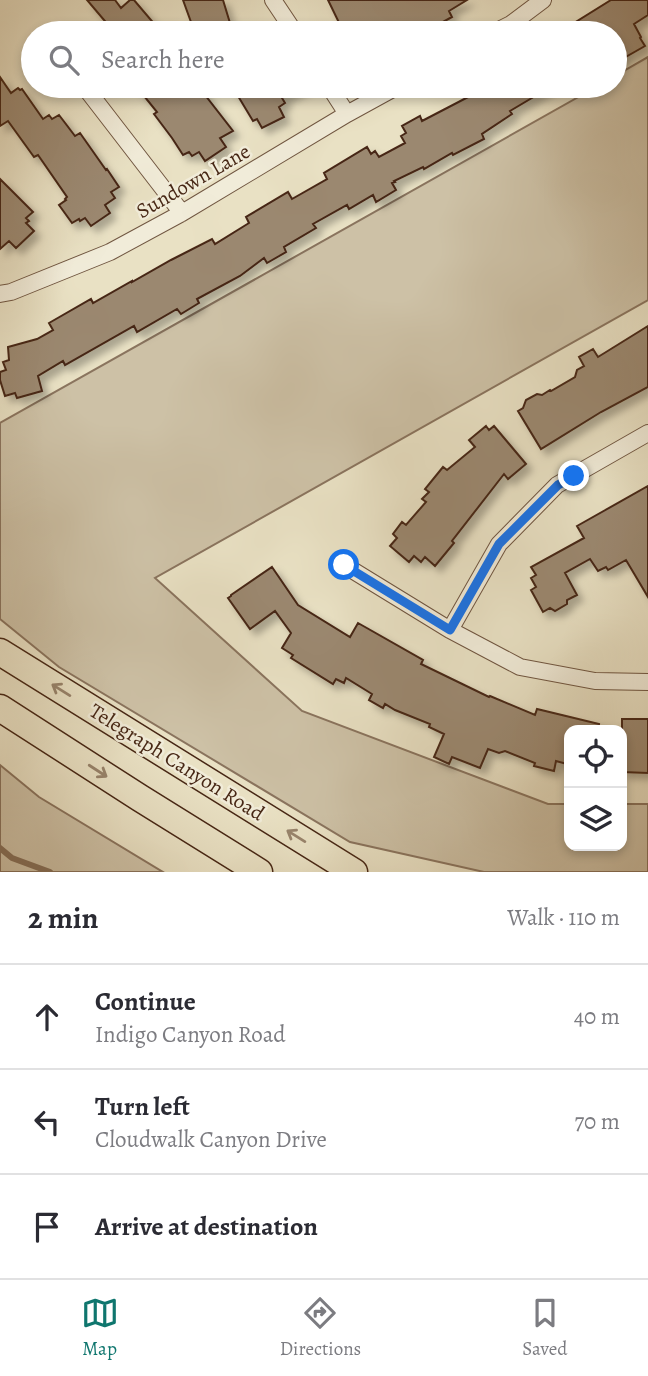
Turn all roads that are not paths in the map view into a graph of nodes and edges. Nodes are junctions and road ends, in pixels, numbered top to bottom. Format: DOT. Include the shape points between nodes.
graph roads {
  1 [pos="273,0"];
  2 [pos="543,0"];
  3 [pos="287,21"];
  4 [pos="515,21"];
  5 [pos="93,98"];
  6 [pos="337,98"];
  7 [pos="376,98"];
  8 [pos="347,114"];
  9 [pos="182,213"];
  10 [pos="0,294"];
  11 [pos="648,433"];
  12 [pos="344,565"];
  13 [pos="450,630"];
  14 [pos="0,652"];
  15 [pos="648,682"];
  16 [pos="0,708"];
  17 [pos="259,872"];
  18 [pos="354,872"];
  1 -- 3 [label="street"];
  2 -- 4 [label="street"];
  5 -- 9 [label="street"];
  6 -- 8 [label="street"];
  7 -- 8 [label="street, Sundown Lane"];
  8 -- 9 [label="street, Sundown Lane"];
  9 -- 10 [label="street, Sundown Lane" via="110,252"];
  11 -- 13 [label="street" via="558,485 499,544"];
  12 -- 13 [label="street"];
  13 -- 15 [label="street" via="520,667 595,681"];
  18 -- 14 [label="main road, Telegraph Canyon Road, one-way"];
  16 -- 17 [label="main road, one-way"];
}
